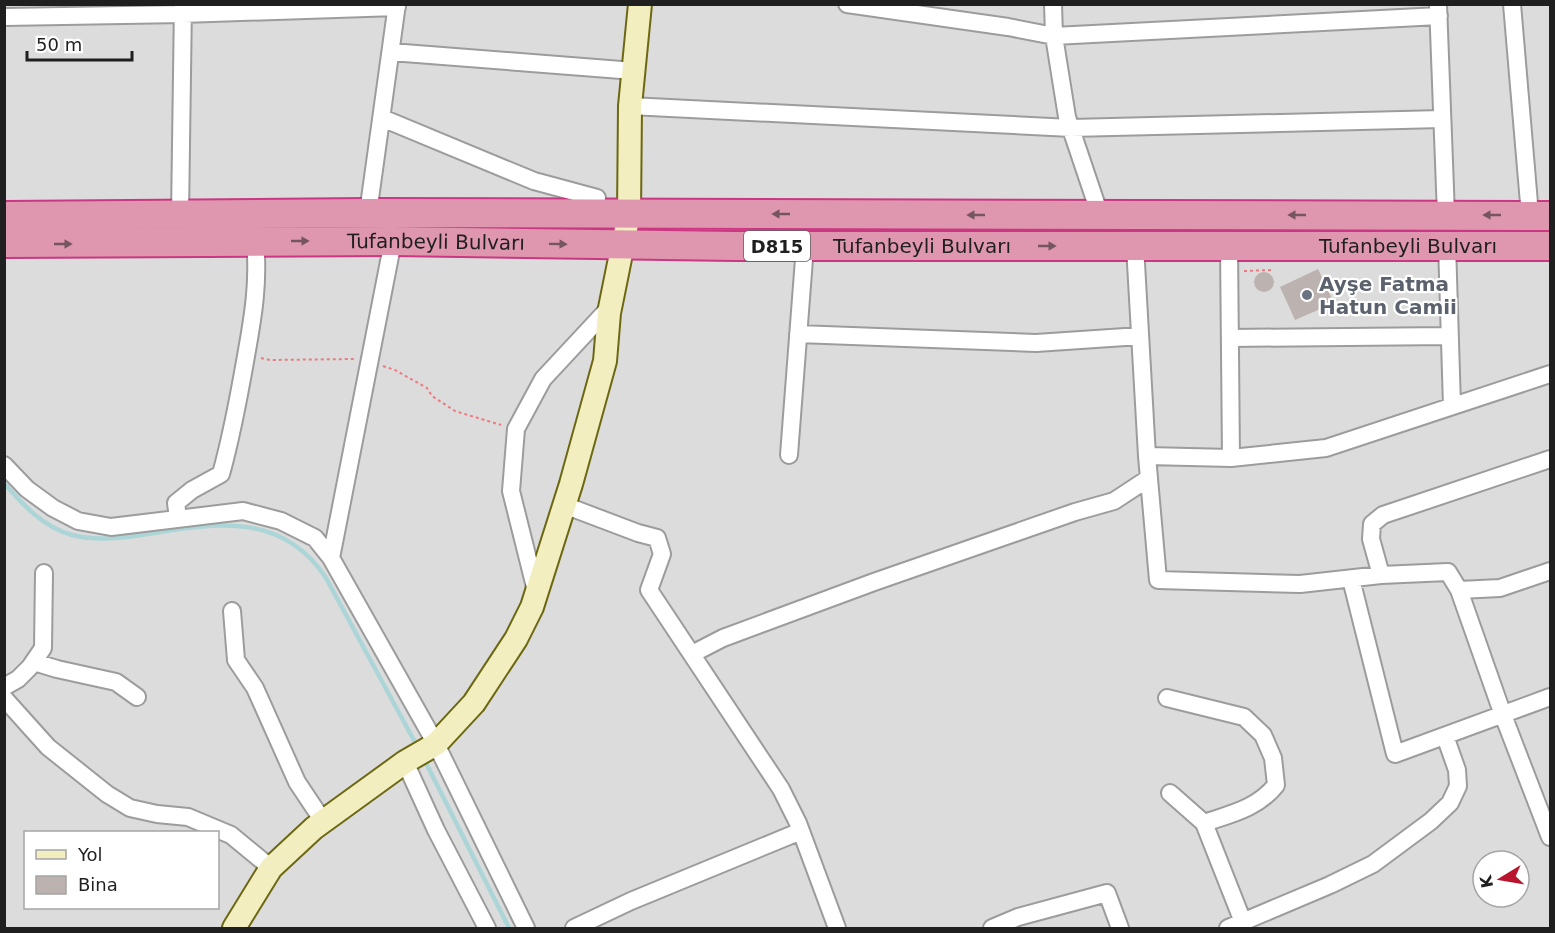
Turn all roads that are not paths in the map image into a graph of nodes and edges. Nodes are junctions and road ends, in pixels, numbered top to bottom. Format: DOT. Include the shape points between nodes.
graph roads {
  1 [pos="640,4"];
  2 [pos="847,4"];
  3 [pos="1053,4"];
  4 [pos="1512,4"];
  5 [pos="397,6"];
  6 [pos="183,9"];
  7 [pos="1439,10"];
  8 [pos="4,17"];
  9 [pos="1054,36"];
  10 [pos="391,52"];
  11 [pos="634,71"];
  12 [pos="630,106"];
  13 [pos="382,118"];
  14 [pos="1442,119"];
  15 [pos="1071,128"];
  16 [pos="368,213"];
  17 [pos="593,214"];
  18 [pos="629,214"];
  19 [pos="180,215"];
  20 [pos="1100,215"];
  21 [pos="1446,215"];
  22 [pos="1540,215"];
  23 [pos="4,216"];
  24 [pos="393,241"];
  25 [pos="255,242"];
  26 [pos="4,243"];
  27 [pos="622,244"];
  28 [pos="1447,244"];
  29 [pos="805,246"];
  30 [pos="1135,246"];
  31 [pos="1551,246"];
  32 [pos="1229,258"];
  33 [pos="610,307"];
  34 [pos="798,334"];
  35 [pos="1140,336"];
  36 [pos="1449,336"];
  37 [pos="1230,338"];
  38 [pos="1551,374"];
  39 [pos="1452,406"];
  40 [pos="789,455"];
  41 [pos="1147,456"];
  42 [pos="1231,458"];
  43 [pos="1551,459"];
  44 [pos="4,465"];
  45 [pos="1149,478"];
  46 [pos="564,505"];
  47 [pos="178,518"];
  48 [pos="331,558"];
  49 [pos="1551,571"];
  50 [pos="44,573"];
  51 [pos="1381,575"];
  52 [pos="1351,579"];
  53 [pos="1459,590"];
  54 [pos="537,591"];
  55 [pos="232,610"];
  56 [pos="692,654"];
  57 [pos="34,662"];
  58 [pos="4,687"];
  59 [pos="137,697"];
  60 [pos="1551,697"];
  61 [pos="4,698"];
  62 [pos="1167,698"];
  63 [pos="1503,715"];
  64 [pos="1445,736"];
  65 [pos="434,746"];
  66 [pos="405,762"];
  67 [pos="1170,793"];
  68 [pos="323,821"];
  69 [pos="1204,823"];
  70 [pos="801,831"];
  71 [pos="1551,837"];
  72 [pos="271,867"];
  73 [pos="1235,925"];
  74 [pos="234,928"];
  75 [pos="487,928"];
  76 [pos="526,928"];
  77 [pos="574,928"];
  78 [pos="837,928"];
  79 [pos="992,928"];
  80 [pos="1120,928"];
  1 -- 11 [label="street"];
  2 -- 9 [label="street"];
  3 -- 9 [label="street"];
  4 -- 22 [label="street"];
  5 -- 6 [label="street"];
  5 -- 10 [label="street"];
  6 -- 8 [label="street"];
  6 -- 19 [label="street"];
  7 -- 9 [label="street"];
  7 -- 14 [label="street"];
  9 -- 15 [label="street"];
  10 -- 11 [label="street"];
  10 -- 13 [label="street"];
  11 -- 12 [label="street"];
  12 -- 15 [label="street"];
  12 -- 18 [label="street"];
  13 -- 16 [label="street"];
  13 -- 17 [label="street" via="534,181 597,198"];
  14 -- 15 [label="street"];
  14 -- 21 [label="street"];
  15 -- 20 [label="street"];
  16 -- 17 [label="highway, Tufanbeyli Bulvarı / D815"];
  16 -- 19 [label="highway, Tufanbeyli Bulvarı / D815"];
  17 -- 18 [label="highway, Tufanbeyli Bulvarı / D815"];
  20 -- 18 [label="highway, Tufanbeyli Bulvarı / D815, one-way"];
  18 -- 27 [label="street"];
  19 -- 23 [label="highway, Tufanbeyli Bulvarı / D815"];
  21 -- 20 [label="highway, Tufanbeyli Bulvarı / D815, one-way"];
  22 -- 21 [label="highway, Tufanbeyli Bulvarı / D815, one-way"];
  25 -- 24 [label="highway, Tufanbeyli Bulvarı / D815, one-way"];
  24 -- 27 [label="highway, Tufanbeyli Bulvarı / D815, one-way"];
  24 -- 48 [label="street"];
  26 -- 25 [label="highway, Tufanbeyli Bulvarı / D815, one-way"];
  25 -- 47 [label="street" via="255,309 234,428 221,474 176,503"];
  27 -- 29 [label="highway, Tufanbeyli Bulvarı / D815"];
  27 -- 33 [label="street"];
  28 -- 31 [label="highway, Tufanbeyli Bulvarı / D815"];
  28 -- 32 [label="highway, Tufanbeyli Bulvarı / D815"];
  28 -- 36 [label="street"];
  29 -- 30 [label="highway, Tufanbeyli Bulvarı / D815, one-way"];
  29 -- 34 [label="street"];
  30 -- 32 [label="highway, Tufanbeyli Bulvarı / D815"];
  30 -- 35 [label="street"];
  32 -- 37 [label="street"];
  33 -- 46 [label="street" via="605,361"];
  33 -- 54 [label="street" via="543,379 516,429 511,491"];
  34 -- 35 [label="street" via="1036,343"];
  34 -- 40 [label="street"];
  35 -- 41 [label="street"];
  36 -- 37 [label="street"];
  36 -- 39 [label="street"];
  37 -- 42 [label="street"];
  38 -- 39 [label="street"];
  39 -- 42 [label="street" via="1326,448"];
  41 -- 42 [label="street"];
  41 -- 45 [label="street"];
  43 -- 51 [label="street" via="1383,515 1372,524 1371,539"];
  44 -- 47 [label="street" via="27,489 78,521 111,527"];
  45 -- 52 [label="street" via="1158,580 1300,584"];
  45 -- 56 [label="street" via="1114,501 874,582 723,638"];
  46 -- 54 [label="street"];
  46 -- 56 [label="street" via="657,538 662,554 649,590"];
  47 -- 48 [label="street" via="243,511 281,521 315,538"];
  48 -- 65 [label="street"];
  49 -- 53 [label="street" via="1500,588"];
  50 -- 57 [label="street" via="43,648"];
  51 -- 52 [label="street"];
  51 -- 53 [label="street" via="1448,572"];
  52 -- 64 [label="street" via="1395,754"];
  53 -- 63 [label="street"];
  54 -- 65 [label="street" via="516,639 474,703"];
  55 -- 68 [label="street" via="236,660 255,688 297,782"];
  56 -- 70 [label="street" via="781,789"];
  57 -- 58 [label="street"];
  57 -- 59 [label="street" via="116,682"];
  60 -- 63 [label="street"];
  61 -- 72 [label="street" via="48,747 107,794 130,808 188,818 231,835"];
  62 -- 69 [label="street" via="1244,717 1263,735 1273,758 1276,785 1266,798"];
  63 -- 64 [label="street"];
  63 -- 71 [label="street"];
  64 -- 73 [label="street" via="1457,770 1458,786 1450,803 1431,821 1373,864"];
  65 -- 66 [label="street"];
  65 -- 76 [label="street"];
  66 -- 68 [label="street"];
  66 -- 75 [label="street"];
  67 -- 69 [label="street"];
  68 -- 72 [label="street"];
  69 -- 73 [label="street"];
  70 -- 77 [label="street"];
  70 -- 78 [label="street"];
  72 -- 74 [label="street"];
  79 -- 80 [label="street" via="1107,893"];
}
